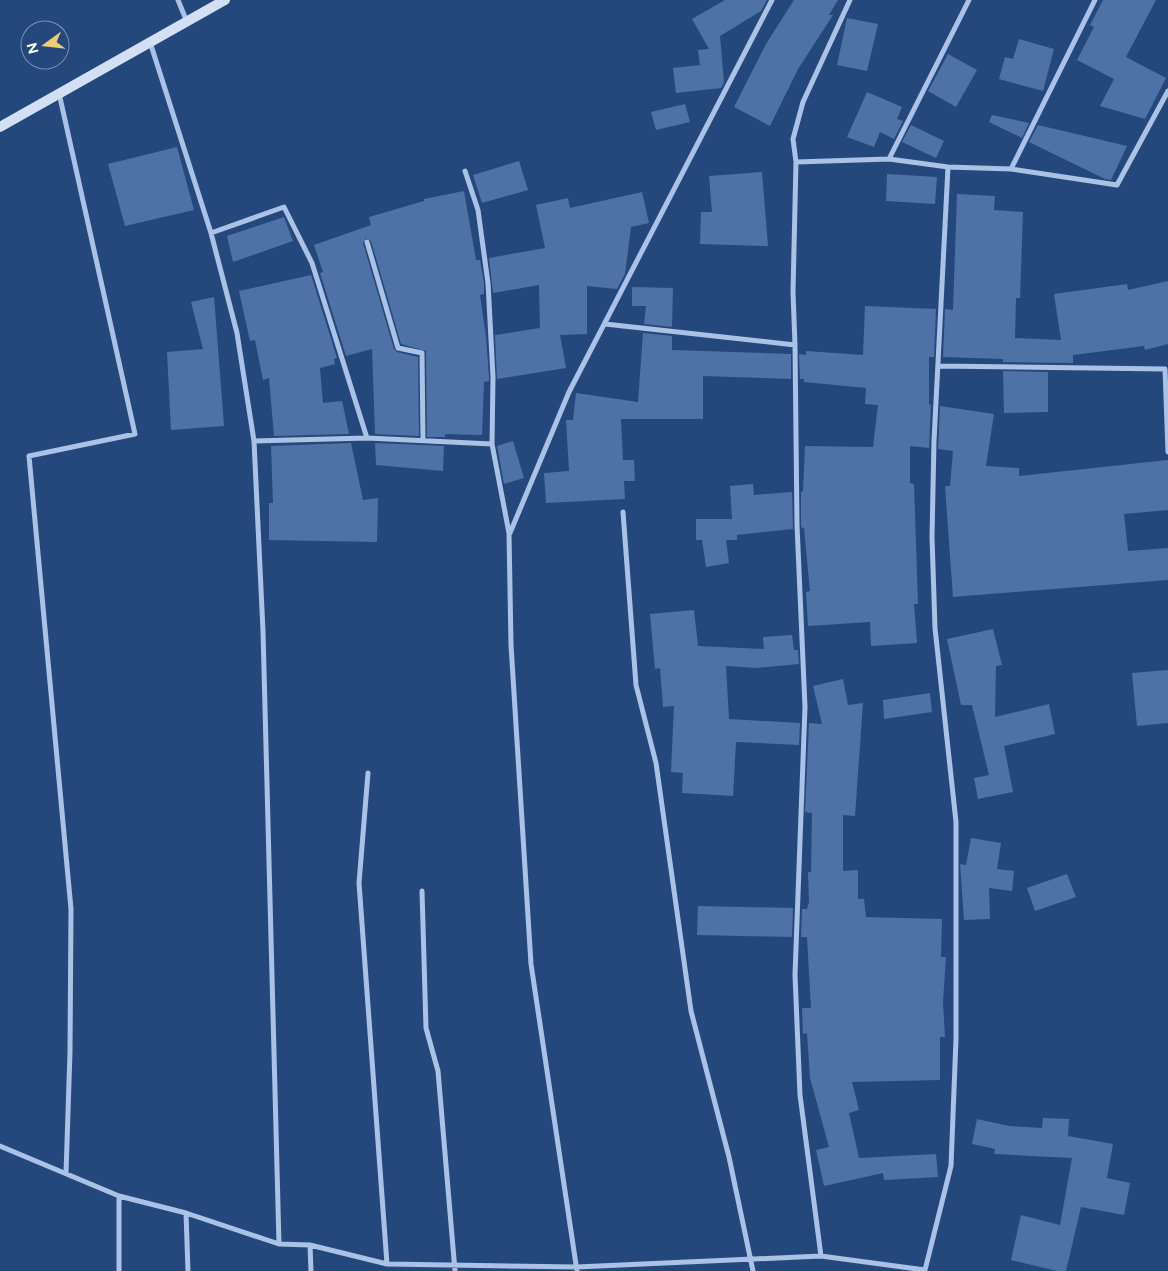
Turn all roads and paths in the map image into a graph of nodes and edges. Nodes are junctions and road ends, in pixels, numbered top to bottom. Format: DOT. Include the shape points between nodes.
graph roads {
  1 [pos="178,0"];
  2 [pos="225,0"];
  3 [pos="772,0"];
  4 [pos="850,0"];
  5 [pos="969,0"];
  6 [pos="1095,0"];
  7 [pos="186,22"];
  8 [pos="150,42"];
  9 [pos="1168,91"];
  10 [pos="59,93"];
  11 [pos="0,127"];
  12 [pos="889,158"];
  13 [pos="796,162"];
  14 [pos="948,167"];
  15 [pos="1011,169"];
  16 [pos="465,171"];
  17 [pos="211,233"];
  18 [pos="368,242"];
  19 [pos="605,324"];
  20 [pos="796,345"];
  21 [pos="939,366"];
  22 [pos="367,438"];
  23 [pos="423,440"];
  24 [pos="254,442"];
  25 [pos="492,444"];
  26 [pos="1168,452"];
  27 [pos="623,512"];
  28 [pos="510,533"];
  29 [pos="368,773"];
  30 [pos="422,891"];
  31 [pos="0,1146"];
  32 [pos="66,1173"];
  33 [pos="120,1196"];
  34 [pos="186,1213"];
  35 [pos="279,1244"];
  36 [pos="310,1244"];
  37 [pos="822,1256"];
  38 [pos="750,1259"];
  39 [pos="387,1264"];
  40 [pos="455,1268"];
  41 [pos="577,1269"];
  42 [pos="928,1270"];
  43 [pos="119,1271"];
  44 [pos="188,1271"];
  45 [pos="312,1271"];
  46 [pos="753,1271"];
  1 -- 7 [label="street"];
  2 -- 7 [label="main road"];
  3 -- 19 [label="street"];
  4 -- 13 [label="street" via="803,102 793,139"];
  5 -- 12 [label="street"];
  6 -- 15 [label="street"];
  7 -- 8 [label="main road"];
  8 -- 10 [label="main road"];
  8 -- 17 [label="street"];
  9 -- 15 [label="street" via="1117,185"];
  10 -- 11 [label="main road"];
  10 -- 32 [label="street" via="135,434 29,456 71,909"];
  12 -- 13 [label="street"];
  12 -- 14 [label="street"];
  13 -- 20 [label="street" via="793,292"];
  14 -- 15 [label="street"];
  14 -- 21 [label="street"];
  16 -- 25 [label="street" via="478,210 488,284 494,377"];
  17 -- 22 [label="street" via="284,207 312,263"];
  17 -- 24 [label="street" via="236,333"];
  18 -- 23 [label="street" via="398,348 422,353"];
  19 -- 20 [label="street"];
  19 -- 28 [label="street" via="569,392"];
  20 -- 37 [label="street" via="797,525 804,708 795,975 800,1095"];
  21 -- 26 [label="street" via="1165,369"];
  21 -- 42 [label="street" via="932,537 935,628 956,822 956,1039 951,1166"];
  22 -- 23 [label="street"];
  22 -- 24 [label="street"];
  23 -- 25 [label="street"];
  24 -- 35 [label="street" via="263,631"];
  25 -- 28 [label="street"];
  27 -- 38 [label="street" via="636,685 656,762 691,1011 730,1157"];
  28 -- 41 [label="street" via="511,645 531,964"];
  29 -- 39 [label="street" via="359,883"];
  30 -- 40 [label="street" via="426,1028 438,1071"];
  31 -- 32 [label="street"];
  32 -- 33 [label="street"];
  33 -- 34 [label="street"];
  33 -- 43 [label="street"];
  34 -- 35 [label="street"];
  34 -- 44 [label="street"];
  35 -- 36 [label="street"];
  36 -- 39 [label="street"];
  36 -- 45 [label="street"];
  37 -- 38 [label="street"];
  37 -- 42 [label="street"];
  38 -- 41 [label="street"];
  38 -- 46 [label="street"];
  39 -- 40 [label="street"];
  40 -- 41 [label="street"];
}
